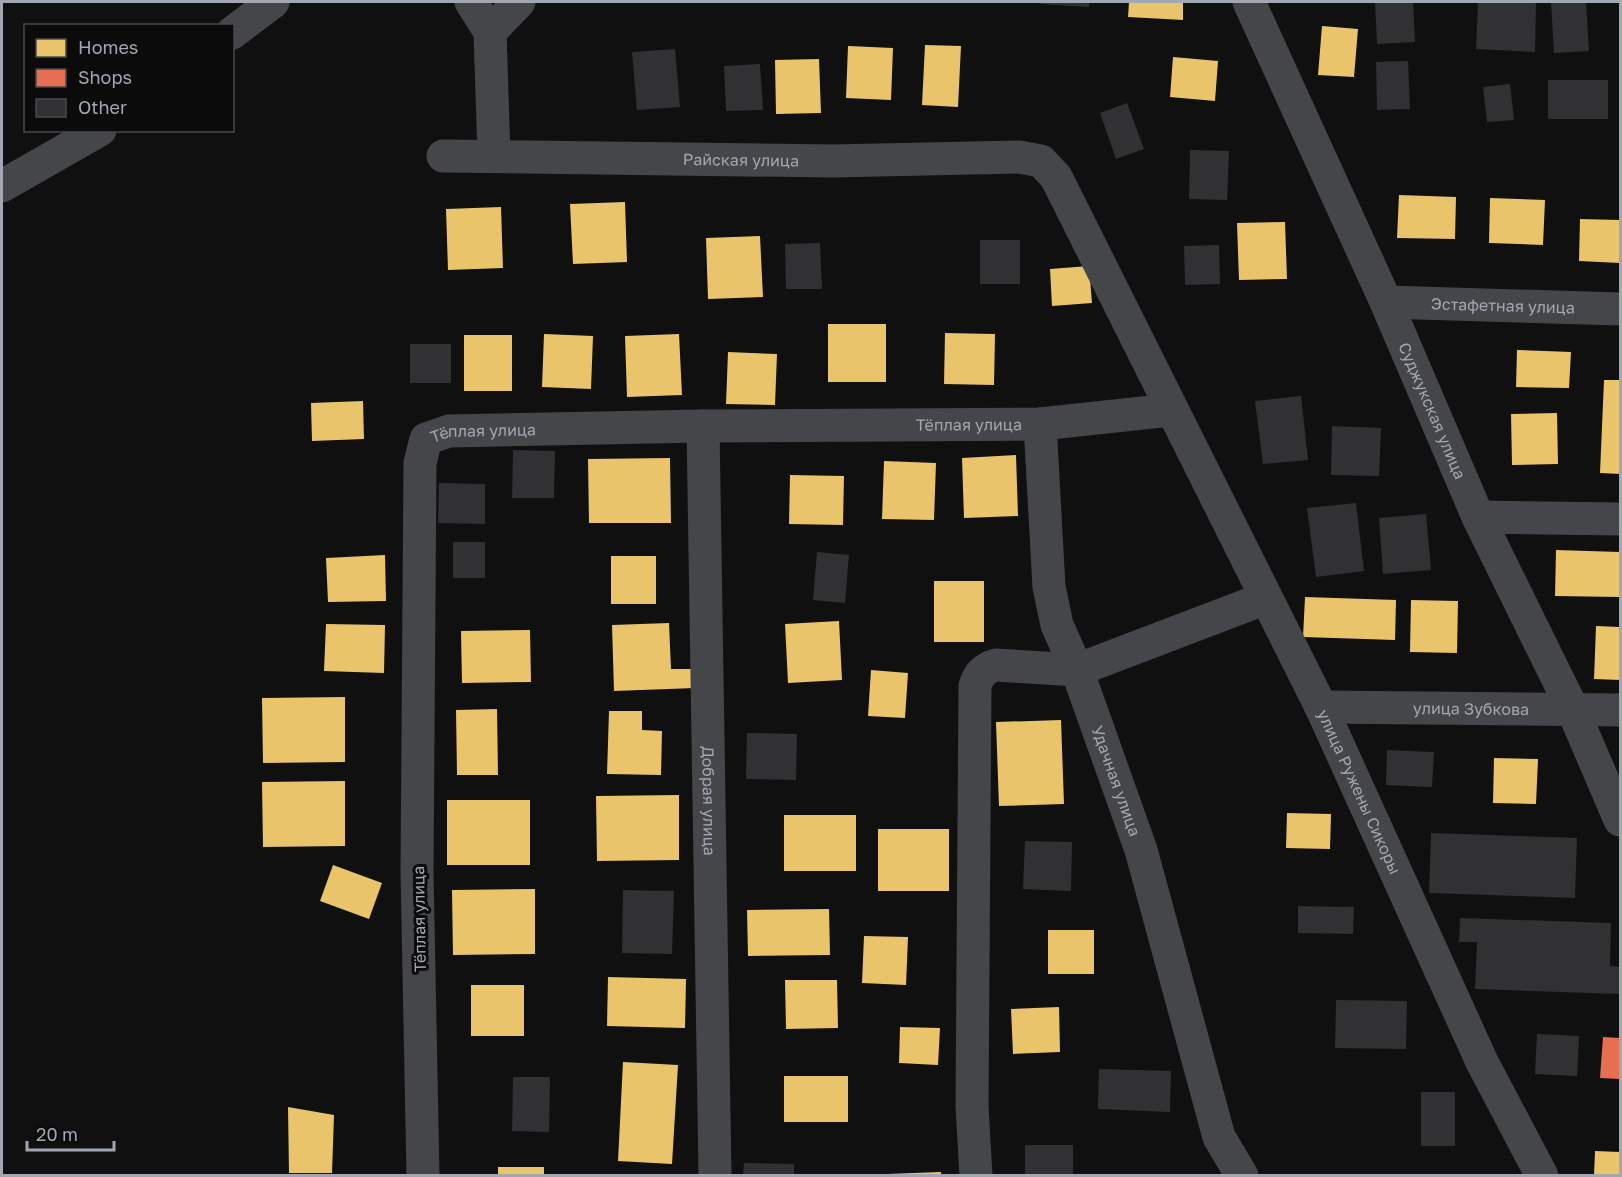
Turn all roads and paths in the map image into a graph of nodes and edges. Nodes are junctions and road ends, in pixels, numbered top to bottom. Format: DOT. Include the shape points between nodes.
graph roads {
  1 [pos="273,2"];
  2 [pos="471,2"];
  3 [pos="519,2"];
  4 [pos="1249,2"];
  5 [pos="234,31"];
  6 [pos="490,32"];
  7 [pos="96,132"];
  8 [pos="443,156"];
  9 [pos="494,156"];
  10 [pos="1041,161"];
  11 [pos="2,186"];
  12 [pos="1386,302"];
  13 [pos="1620,309"];
  14 [pos="1171,410"];
  15 [pos="1040,424"];
  16 [pos="703,426"];
  17 [pos="1478,517"];
  18 [pos="1620,519"];
  19 [pos="1266,598"];
  20 [pos="1077,670"];
  21 [pos="1321,707"];
  22 [pos="1572,708"];
  23 [pos="1620,710"];
  24 [pos="1620,820"];
  25 [pos="423,1176"];
  26 [pos="715,1176"];
  27 [pos="975,1176"];
  28 [pos="1242,1176"];
  29 [pos="1542,1176"];
  1 -- 5 [label="street"];
  2 -- 6 [label="street"];
  3 -- 6 [label="street"];
  4 -- 12 [label="street, Суджукская улица"];
  6 -- 9 [label="street"];
  7 -- 11 [label="street"];
  8 -- 9 [label="street, Райская улица"];
  9 -- 10 [label="street, Райская улица" via="832,161 1019,157"];
  10 -- 14 [label="street, улица Ружены Сикоры" via="1056,177"];
  12 -- 13 [label="street, Эстафетная улица"];
  12 -- 17 [label="street, Суджукская улица"];
  14 -- 15 [label="street, Тёплая улица"];
  14 -- 19 [label="street, улица Ружены Сикоры"];
  15 -- 16 [label="street, Тёплая улица"];
  15 -- 20 [label="street, Удачная улица" via="1049,587 1057,626"];
  16 -- 25 [label="street, Тёплая улица" via="450,432 426,439 420,463 417,859"];
  16 -- 26 [label="street, Добрая улица"];
  17 -- 18 [label="street"];
  17 -- 22 [label="street, Суджукская улица"];
  19 -- 20 [label="street"];
  19 -- 21 [label="street, улица Ружены Сикоры"];
  20 -- 27 [label="street" via="996,665 986,668 975,686"];
  20 -- 28 [label="street, Удачная улица" via="1141,850 1219,1137"];
  21 -- 22 [label="street, улица Зубкова"];
  21 -- 29 [label="street, улица Ружены Сикоры" via="1482,1062"];
  22 -- 23 [label="street, улица Зубкова"];
  22 -- 24 [label="street, Суджукская улица"];
}
